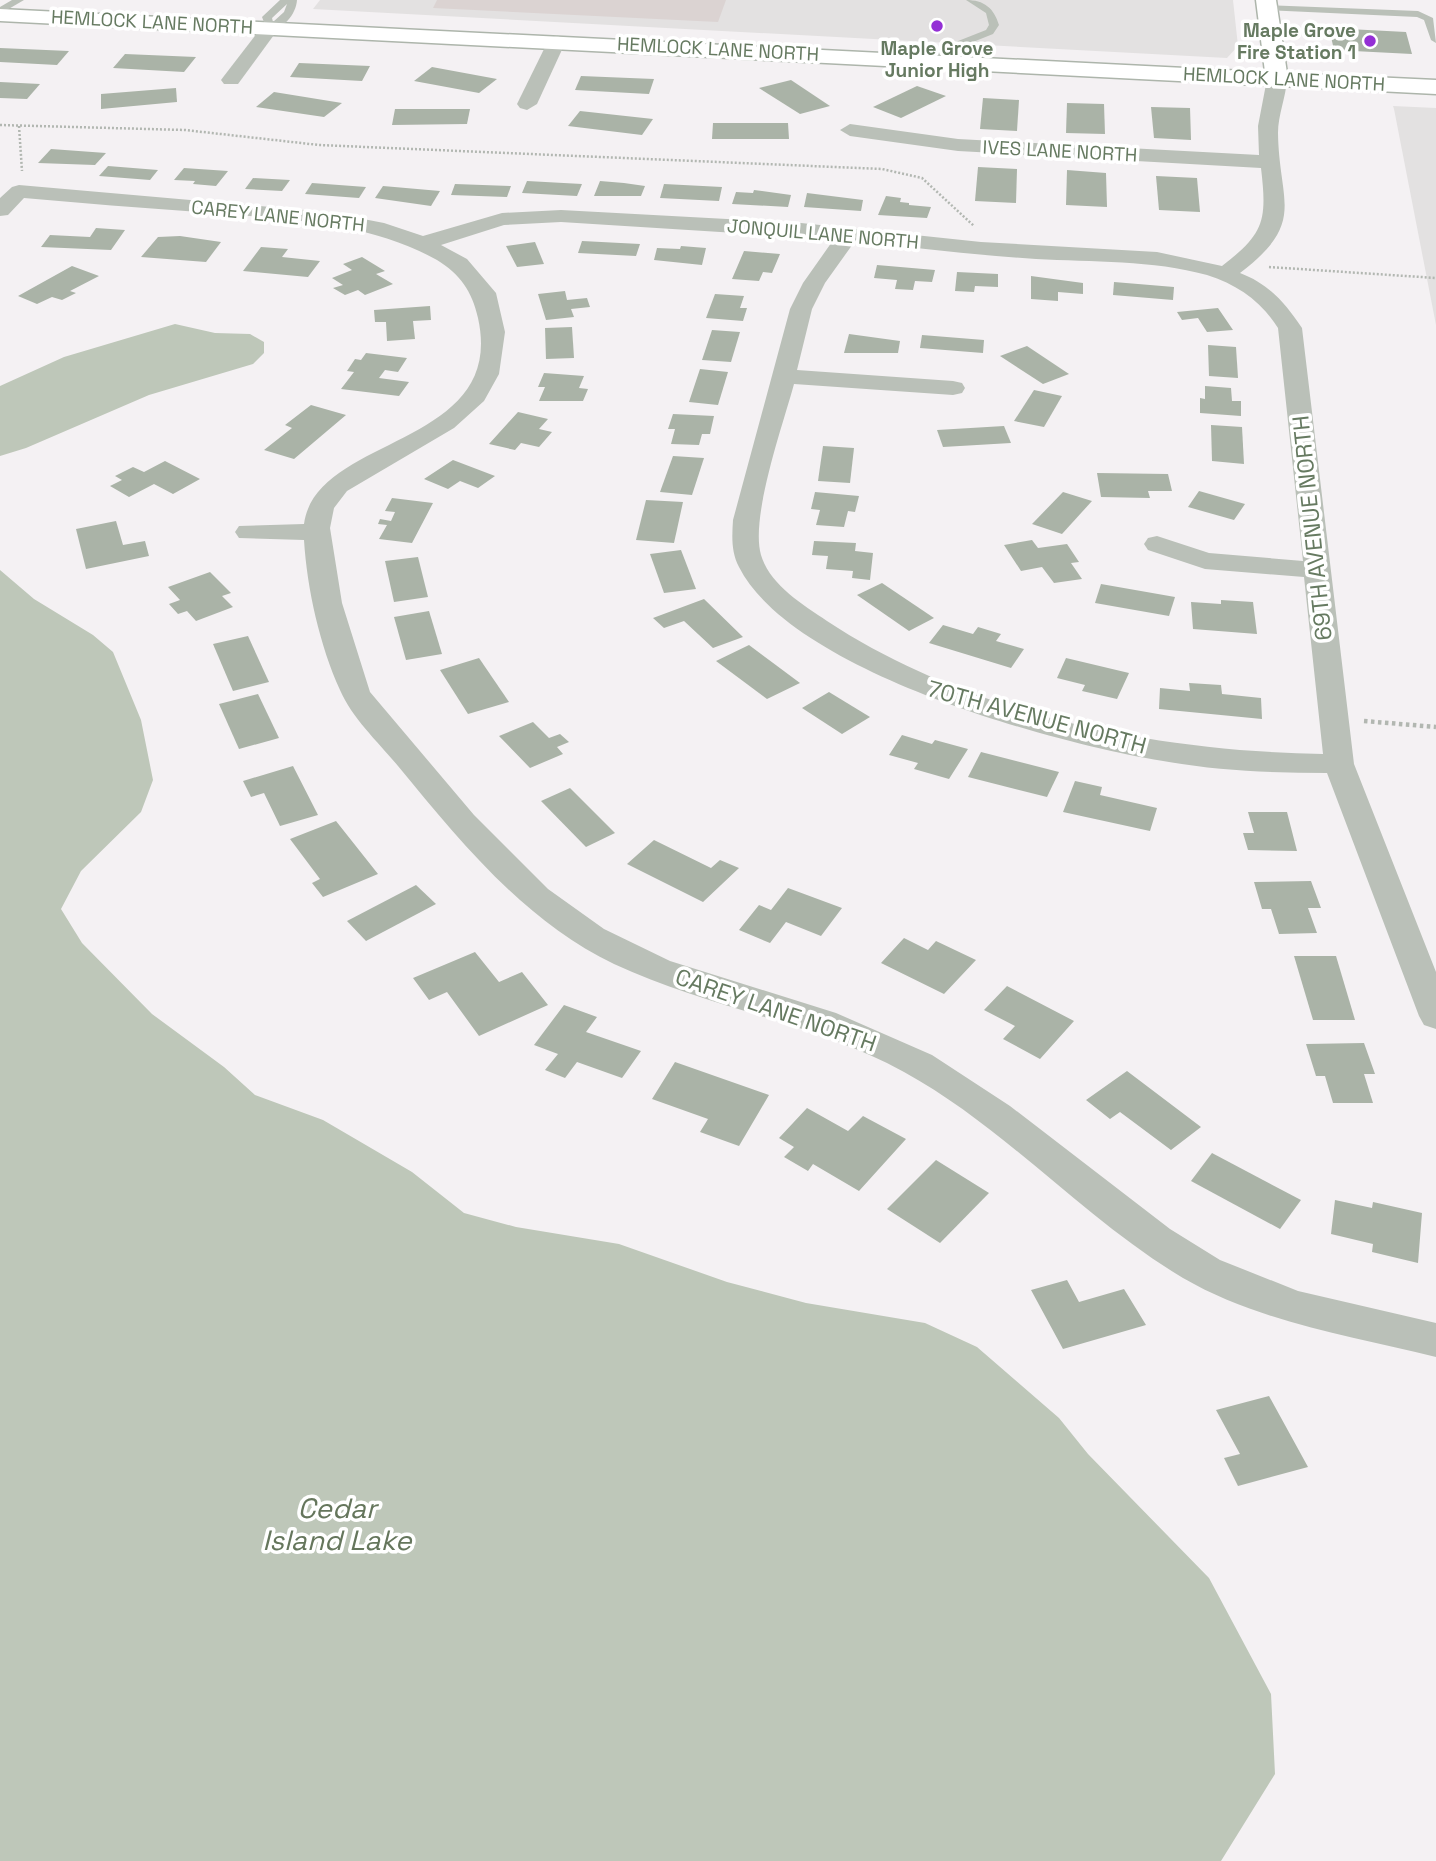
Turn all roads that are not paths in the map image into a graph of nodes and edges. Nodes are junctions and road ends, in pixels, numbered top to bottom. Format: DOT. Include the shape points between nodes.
graph roads {
  1 [pos="19,0"];
  2 [pos="286,0"];
  3 [pos="292,0"];
  4 [pos="971,0"];
  5 [pos="1266,4"];
  6 [pos="0,13"];
  7 [pos="270,28"];
  8 [pos="1436,40"];
  9 [pos="557,41"];
  10 [pos="919,60"];
  11 [pos="1277,79"];
  12 [pos="231,80"];
  13 [pos="1436,88"];
  14 [pos="527,104"];
  15 [pos="850,130"];
  16 [pos="1271,162"];
  17 [pos="9,201"];
  18 [pos="849,234"];
  19 [pos="423,243"];
  20 [pos="1234,268"];
  21 [pos="783,376"];
  22 [pos="953,388"];
  23 [pos="248,532"];
  24 [pos="317,532"];
  25 [pos="1157,544"];
  26 [pos="1316,570"];
  27 [pos="1339,764"];
  28 [pos="1436,1016"];
  29 [pos="1436,1340"];
  1 -- 6 [label="lane"];
  2 -- 7 [label="lane" via="267,17"];
  3 -- 7 [label="lane" via="287,17"];
  4 -- 10 [label="lane" via="989,12 994,25 990,32"];
  5 -- 8 [label="lane" via="1418,14 1428,18"];
  5 -- 11 [label="main road"];
  6 -- 7 [label="main road, HEMLOCK LANE NORTH"];
  7 -- 9 [label="main road, HEMLOCK LANE NORTH"];
  7 -- 12 [label="street"];
  9 -- 10 [label="main road, HEMLOCK LANE NORTH"];
  9 -- 14 [label="street"];
  10 -- 11 [label="main road, HEMLOCK LANE NORTH"];
  11 -- 13 [label="main road, HEMLOCK LANE NORTH"];
  11 -- 16 [label="street" via="1268,126"];
  15 -- 16 [label="street, IVES LANE NORTH" via="958,145"];
  16 -- 20 [label="street" via="1275,225 1263,245"];
  17 -- 19 [label="street, CAREY LANE NORTH" via="345,220"];
  18 -- 19 [label="street, JONQUIL LANE NORTH" via="532,216 475,225"];
  18 -- 20 [label="street, JONQUIL LANE NORTH"];
  18 -- 21 [label="street, 70TH AVENUE NORTH" via="807,295"];
  19 -- 24 [label="street, CAREY LANE NORTH" via="462,269 489,306 493,328 488,374 476,395 454,415 338,486 325,499"];
  20 -- 26 [label="street, 69TH AVENUE NORTH" via="1274,304 1290,328"];
  21 -- 22 [label="street"];
  21 -- 27 [label="street, 70TH AVENUE NORTH" via="747,520 745,545 764,586 844,645 926,688 1111,741 1213,759"];
  23 -- 24 [label="street"];
  24 -- 29 [label="street, CAREY LANE NORTH" via="336,640 356,694 490,855 539,902 592,937 654,968 799,1013 919,1064 977,1102 1173,1252 1217,1278 1263,1297"];
  25 -- 26 [label="street" via="1205,561"];
  26 -- 27 [label="street, 69TH AVENUE NORTH"];
  27 -- 28 [label="street, 69TH AVENUE NORTH"];
}
